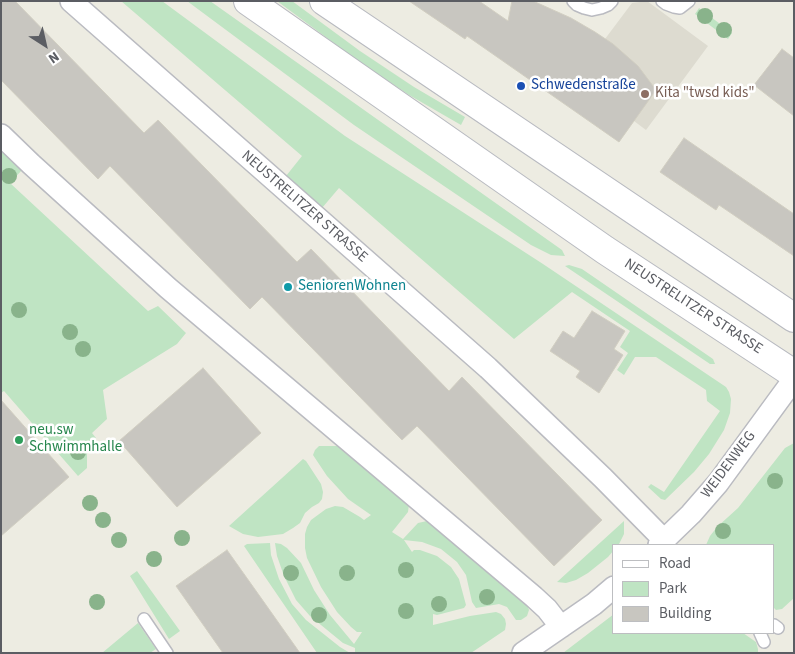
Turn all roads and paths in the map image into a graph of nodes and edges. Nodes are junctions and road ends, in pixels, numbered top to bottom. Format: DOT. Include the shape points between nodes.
graph roads {
  1 [pos="71,1"];
  2 [pos="248,1"];
  3 [pos="324,1"];
  4 [pos="573,1"];
  5 [pos="612,1"];
  6 [pos="662,1"];
  7 [pos="689,1"];
  8 [pos="1,135"];
  9 [pos="794,318"];
  10 [pos="794,374"];
  11 [pos="794,379"];
  12 [pos="664,544"];
  13 [pos="612,589"];
  14 [pos="144,619"];
  15 [pos="560,627"];
  16 [pos="167,652"];
  17 [pos="524,653"];
  1 -- 12 [label="street, NEUSTRELITZER STRASSE" via="488,368 603,478"];
  2 -- 10 [label="main road, NEUSTRELITZER STRASSE" via="606,250"];
  3 -- 9 [label="main road"];
  4 -- 5 [label="lane" via="592,10"];
  6 -- 7 [label="lane" via="680,8"];
  8 -- 15 [label="street" via="168,288 534,596"];
  11 -- 12 [label="street, WEIDENWEG" via="718,482"];
  13 -- 15 [label="street"];
  14 -- 16 [label="lane"];
  15 -- 17 [label="street"];
}
